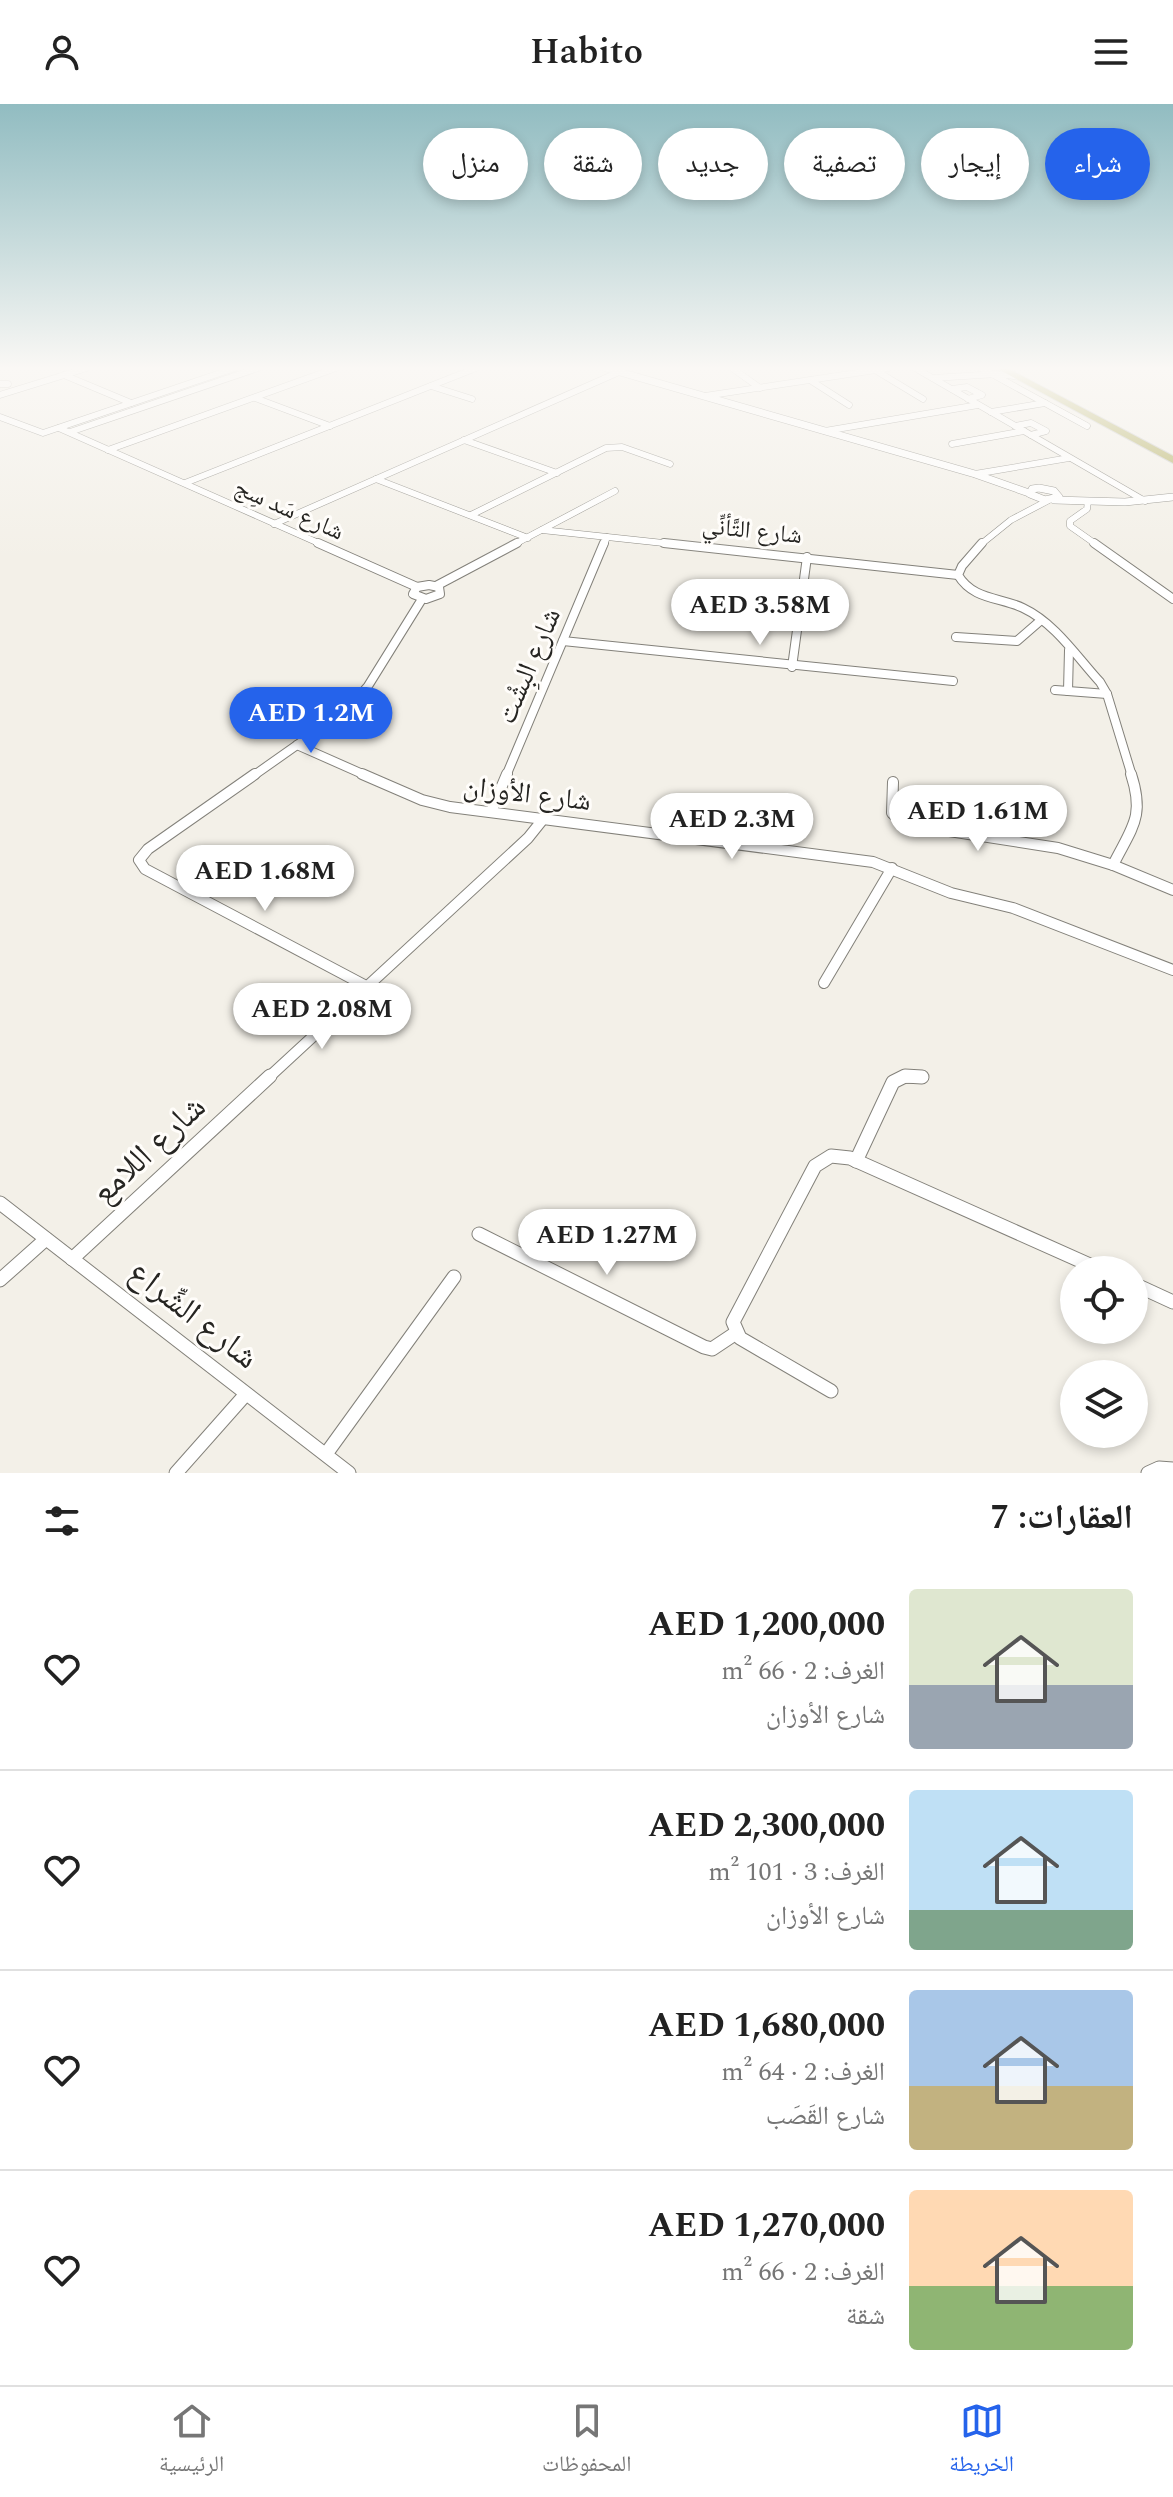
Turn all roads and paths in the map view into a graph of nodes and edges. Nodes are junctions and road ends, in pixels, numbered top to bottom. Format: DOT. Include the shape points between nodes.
graph roads {
  1 [pos="70,432"];
  2 [pos="159,432"];
  3 [pos="315,432"];
  4 [pos="482,432"];
  5 [pos="828,432"];
  6 [pos="1019,432"];
  7 [pos="1026,432"];
  8 [pos="1043,432"];
  9 [pos="1122,432"];
  10 [pos="1130,432"];
  11 [pos="1031,435"];
  12 [pos="464,440"];
  13 [pos="952,444"];
  14 [pos="108,450"];
  15 [pos="1173,454"];
  16 [pos="1069,458"];
  17 [pos="1173,460"];
  18 [pos="670,464"];
  19 [pos="557,473"];
  20 [pos="975,474"];
  21 [pos="376,479"];
  22 [pos="185,483"];
  23 [pos="615,491"];
  24 [pos="1032,492"];
  25 [pos="1173,497"];
  26 [pos="1053,498"];
  27 [pos="1086,500"];
  28 [pos="1145,501"];
  29 [pos="1029,507"];
  30 [pos="471,515"];
  31 [pos="274,524"];
  32 [pos="542,530"];
  33 [pos="607,537"];
  34 [pos="528,538"];
  35 [pos="807,557"];
  36 [pos="958,575"];
  37 [pos="436,586"];
  38 [pos="417,587"];
  39 [pos="422,599"];
  40 [pos="1173,599"];
  41 [pos="1040,621"];
  42 [pos="956,637"];
  43 [pos="563,641"];
  44 [pos="1069,650"];
  45 [pos="792,667"];
  46 [pos="953,681"];
  47 [pos="1055,690"];
  48 [pos="1068,691"];
  49 [pos="1107,694"];
  50 [pos="297,745"];
  51 [pos="893,782"];
  52 [pos="491,812"];
  53 [pos="544,818"];
  54 [pos="1113,865"];
  55 [pos="892,868"];
  56 [pos="1173,890"];
  57 [pos="1173,970"];
  58 [pos="824,983"];
  59 [pos="366,986"];
  60 [pos="922,1077"];
  61 [pos="856,1161"];
  62 [pos="0,1203"];
  63 [pos="479,1234"];
  64 [pos="46,1239"];
  65 [pos="1070,1256"];
  66 [pos="72,1259"];
  67 [pos="454,1277"];
  68 [pos="0,1280"];
  69 [pos="1148,1290"];
  70 [pos="1173,1302"];
  71 [pos="736,1333"];
  72 [pos="831,1391"];
  73 [pos="246,1394"];
  74 [pos="326,1454"];
  75 [pos="1173,1469"];
  76 [pos="176,1473"];
  77 [pos="349,1473"];
  78 [pos="1148,1473"];
  1 -- 14 [label="street, شارع سَد سِج"];
  2 -- 14 [label="street"];
  3 -- 22 [label="street"];
  4 -- 12 [label="street"];
  5 -- 20 [label="street"];
  6 -- 13 [label="street"];
  7 -- 11 [label="street"];
  8 -- 11 [label="street"];
  9 -- 17 [label="highway"];
  10 -- 15 [label="highway"];
  11 -- 16 [label="street"];
  12 -- 19 [label="street"];
  12 -- 21 [label="street"];
  14 -- 22 [label="street, شارع سَد سِج"];
  16 -- 20 [label="street"];
  16 -- 28 [label="street"];
  18 -- 19 [label="street" via="612,447"];
  19 -- 30 [label="street"];
  20 -- 24 [label="street"];
  21 -- 30 [label="street"];
  21 -- 31 [label="street"];
  22 -- 31 [label="street, شارع سَد سِج"];
  23 -- 32 [label="street"];
  24 -- 26 [label="street"];
  24 -- 29 [label="street"];
  25 -- 28 [label="street"];
  26 -- 27 [label="street"];
  26 -- 29 [label="street"];
  27 -- 28 [label="street"];
  27 -- 40 [label="street" via="1087,509 1070,526"];
  29 -- 36 [label="street" via="966,558"];
  30 -- 34 [label="street"];
  31 -- 38 [label="street, شارع سَد سِج"];
  32 -- 33 [label="street, شارع التَّأنِّي"];
  32 -- 34 [label="street"];
  33 -- 35 [label="street, شارع التَّأنِّي"];
  33 -- 43 [label="street, شارع البِشْت"];
  34 -- 37 [label="street"];
  35 -- 36 [label="street, شارع التَّأنِّي"];
  35 -- 45 [label="street"];
  36 -- 41 [label="street" via="971,590 1023,608"];
  37 -- 38 [label="street"];
  37 -- 39 [label="street" via="441,589 438,596"];
  38 -- 39 [label="street" via="413,594"];
  39 -- 50 [label="street" via="356,701"];
  41 -- 42 [label="street" via="1017,641"];
  41 -- 44 [label="street"];
  43 -- 45 [label="street"];
  43 -- 52 [label="street, شارع البِشْت"];
  44 -- 48 [label="street"];
  44 -- 49 [label="street"];
  45 -- 46 [label="street"];
  47 -- 48 [label="street"];
  48 -- 49 [label="street"];
  49 -- 54 [label="street" via="1139,799 1136,818"];
  50 -- 52 [label="street, شارع الأوزان" via="422,800"];
  50 -- 59 [label="street" via="148,849 139,864"];
  51 -- 54 [label="street" via="892,813 898,821 1058,848"];
  52 -- 53 [label="street, شارع الأوزان"];
  53 -- 55 [label="street, شارع الأوزان"];
  53 -- 59 [label="street, شارع اللامع"];
  54 -- 56 [label="street"];
  55 -- 57 [label="street, شارع الأوزان"];
  55 -- 58 [label="street"];
  59 -- 66 [label="street, شارع اللامع"];
  60 -- 61 [label="street" via="905,1076 891,1085"];
  61 -- 65 [label="street"];
  61 -- 71 [label="street" via="833,1155 815,1166 734,1317"];
  62 -- 64 [label="street, شارع الشِّراع"];
  63 -- 71 [label="street" via="704,1347 718,1347"];
  64 -- 66 [label="street, شارع الشِّراع"];
  64 -- 68 [label="street"];
  66 -- 73 [label="street, شارع الشِّراع"];
  67 -- 74 [label="street"];
  69 -- 70 [label="street"];
  71 -- 72 [label="street"];
  73 -- 74 [label="street, شارع الشِّراع"];
  73 -- 76 [label="street"];
  74 -- 77 [label="street, شارع الشِّراع"];
  75 -- 78 [label="street"];
}
